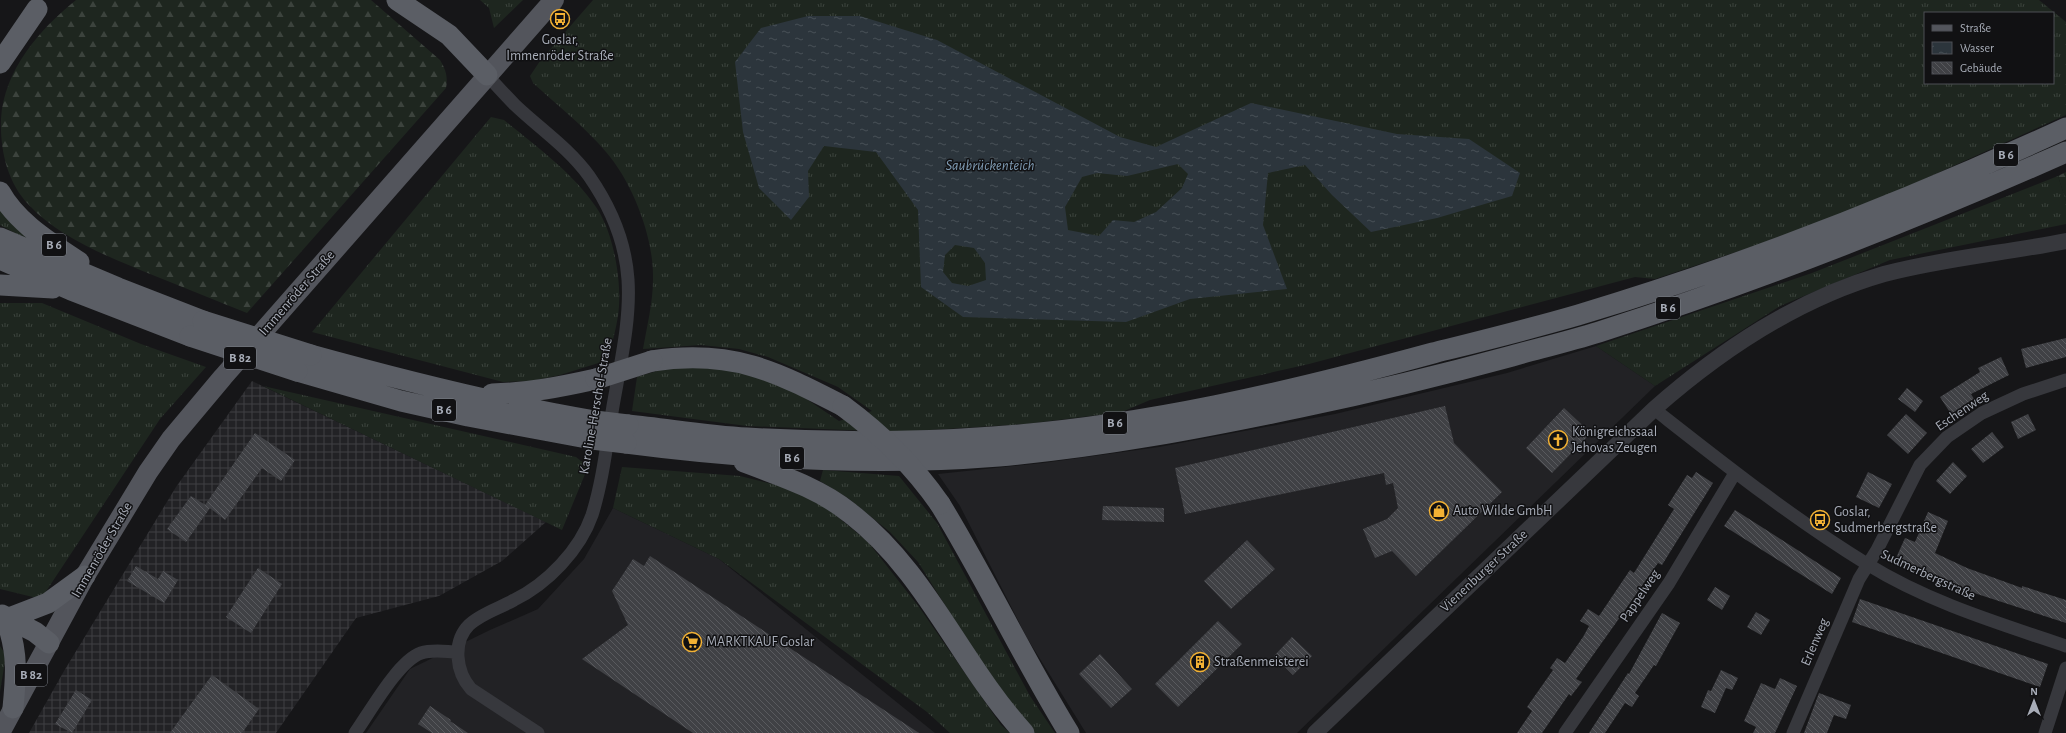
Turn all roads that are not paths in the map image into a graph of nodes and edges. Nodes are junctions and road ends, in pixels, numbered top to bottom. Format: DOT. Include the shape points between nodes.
graph roads {
  1 [pos="554,0"];
  2 [pos="402,3"];
  3 [pos="43,4"];
  4 [pos="0,41"];
  5 [pos="0,63"];
  6 [pos="484,78"];
  7 [pos="2066,128"];
  8 [pos="2066,152"];
  9 [pos="0,192"];
  10 [pos="0,238"];
  11 [pos="2066,241"];
  12 [pos="0,259"];
  13 [pos="0,285"];
  14 [pos="118,288"];
  15 [pos="71,290"];
  16 [pos="197,328"];
  17 [pos="2066,380"];
  18 [pos="450,393"];
  19 [pos="1654,409"];
  20 [pos="594,430"];
  21 [pos="627,434"];
  22 [pos="725,455"];
  23 [pos="1735,473"];
  24 [pos="1868,564"];
  25 [pos="85,576"];
  26 [pos="4,619"];
  27 [pos="49,643"];
  28 [pos="2066,646"];
  29 [pos="458,652"];
  30 [pos="2066,668"];
  31 [pos="13,708"];
  32 [pos="0,733"];
  33 [pos="355,733"];
  34 [pos="538,733"];
  35 [pos="1024,733"];
  36 [pos="1069,733"];
  37 [pos="1315,733"];
  38 [pos="1565,733"];
  39 [pos="1793,733"];
  40 [pos="2045,733"];
  1 -- 6 [label="main road, Immenröder Straße / B 82"];
  2 -- 6 [label="highway" via="449,35"];
  3 -- 4 [label="highway"];
  3 -- 5 [label="highway"];
  6 -- 25 [label="main road, Immenröder Straße / B 82" via="171,439 144,478"];
  6 -- 29 [label="street, Karoline-Herschel-Straße" via="543,130 587,174 600,193 618,231 630,290 603,464 587,528 573,549 543,581 525,595 469,625 458,643"];
  7 -- 21 [label="highway, B 6" via="1946,182 1834,227 1669,286 1576,315 1394,364 1195,410 1044,432 923,441 861,442"];
  8 -- 22 [label="highway, B 6" via="1816,257 1596,333 1396,386 1200,427 1103,444 998,456 879,461"];
  9 -- 14 [label="highway, B 6" via="12,210 28,224"];
  10 -- 14 [label="highway, B 6"];
  11 -- 19 [label="street, Vienenburger Straße" via="1933,263 1852,284 1793,311 1737,343 1687,379"];
  12 -- 15 [label="highway, B 6"];
  13 -- 15 [label="highway"];
  14 -- 16 [label="highway, B 6"];
  15 -- 16 [label="highway, B 6"];
  16 -- 18 [label="highway, B 6, bridge" via="311,355"];
  16 -- 20 [label="highway, B 6, bridge" via="297,371 401,401 468,416"];
  17 -- 24 [label="street, Eschenweg" via="2022,394 1989,410 1947,437 1920,465 1878,550"];
  18 -- 20 [label="highway, B 6" via="535,411"];
  18 -- 36 [label="highway, bridge" via="527,393 557,388 652,361 693,357 743,362 767,369 843,406 902,455 940,504"];
  19 -- 23 [label="street, Sudmerbergstraße"];
  19 -- 37 [label="street, Vienenburger Straße"];
  20 -- 21 [label="highway, B 6, bridge"];
  21 -- 22 [label="highway, B 6"];
  22 -- 35 [label="highway" via="797,481 824,496 850,513 887,546 924,590 973,665"];
  23 -- 24 [label="street, Sudmerbergstraße"];
  23 -- 38 [label="street, Pappelweg" via="1670,583"];
  24 -- 28 [label="street, Sudmerbergstraße" via="1914,589 1970,613"];
  24 -- 39 [label="street, Erlenweg" via="1859,579"];
  25 -- 26 [label="highway" via="48,604"];
  25 -- 27 [label="main road, Immenröder Straße / B 82"];
  26 -- 27 [label="highway" via="35,632"];
  26 -- 31 [label="highway" via="17,662"];
  27 -- 31 [label="main road, Immenröder Straße / B 82"];
  29 -- 33 [label="street" via="435,651 411,658 400,668"];
  29 -- 34 [label="street" via="462,676 471,689"];
  30 -- 40 [label="street"];
  31 -- 32 [label="main road, Immenröder Straße / B 82"];
}
